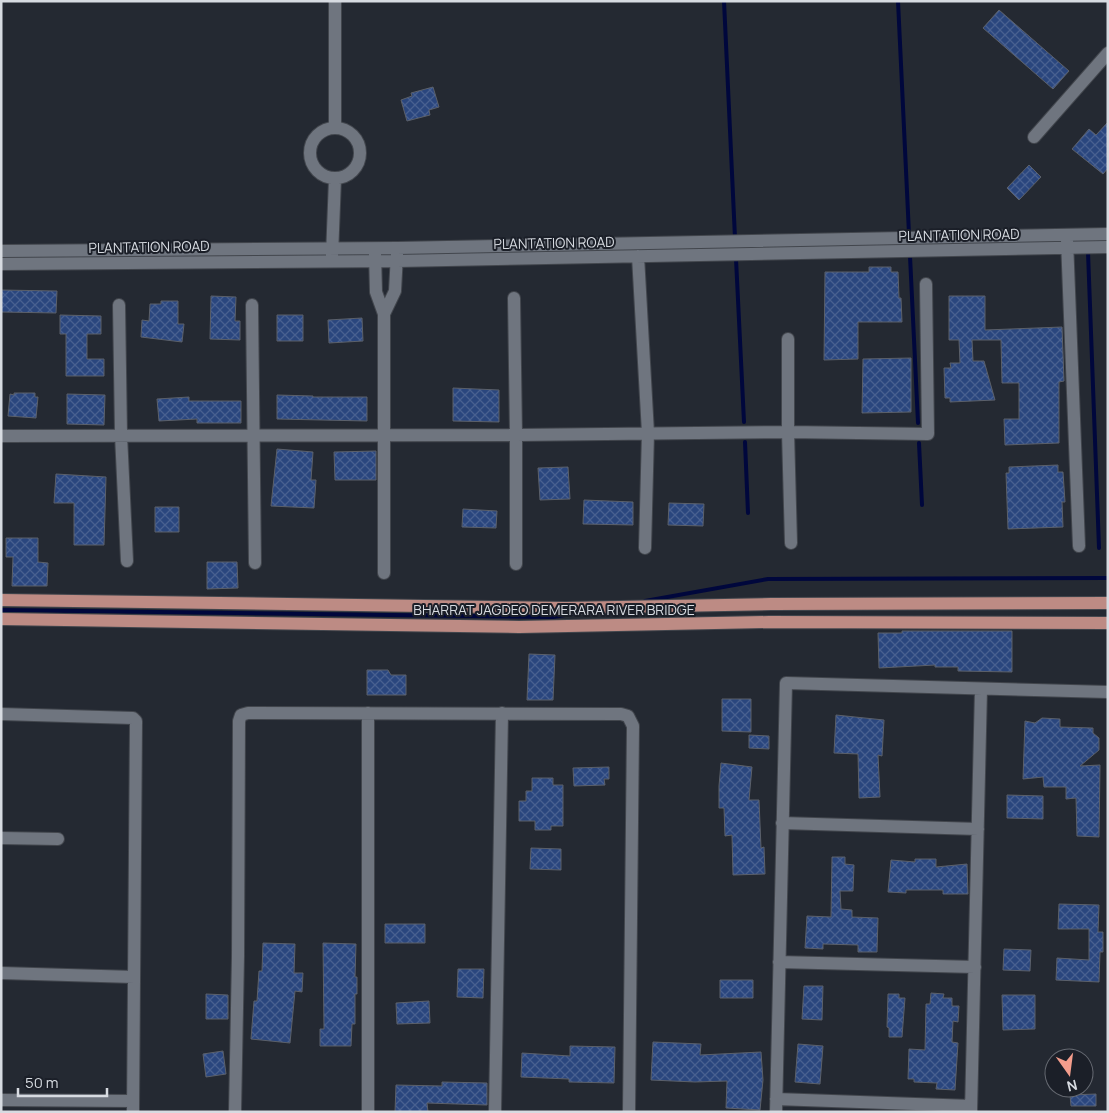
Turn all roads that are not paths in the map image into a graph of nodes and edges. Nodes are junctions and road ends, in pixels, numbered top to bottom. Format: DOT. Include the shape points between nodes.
graph roads {
  1 [pos="335,1"];
  2 [pos="1108,53"];
  3 [pos="335,128"];
  4 [pos="1034,138"];
  5 [pos="334,178"];
  6 [pos="1108,234"];
  7 [pos="1067,235"];
  8 [pos="332,247"];
  9 [pos="1108,247"];
  10 [pos="375,248"];
  11 [pos="396,248"];
  12 [pos="1067,248"];
  13 [pos="1,251"];
  14 [pos="638,256"];
  15 [pos="332,261"];
  16 [pos="375,261"];
  17 [pos="397,261"];
  18 [pos="1,264"];
  19 [pos="926,284"];
  20 [pos="514,298"];
  21 [pos="252,305"];
  22 [pos="119,306"];
  23 [pos="384,314"];
  24 [pos="788,340"];
  25 [pos="788,432"];
  26 [pos="648,434"];
  27 [pos="121,435"];
  28 [pos="254,435"];
  29 [pos="383,435"];
  30 [pos="516,435"];
  31 [pos="1,436"];
  32 [pos="791,543"];
  33 [pos="1079,546"];
  34 [pos="645,548"];
  35 [pos="127,562"];
  36 [pos="255,564"];
  37 [pos="516,564"];
  38 [pos="384,573"];
  39 [pos="1,600"];
  40 [pos="1108,603"];
  41 [pos="1,619"];
  42 [pos="1108,623"];
  43 [pos="981,688"];
  44 [pos="1108,692"];
  45 [pos="368,713"];
  46 [pos="502,713"];
  47 [pos="1,714"];
  48 [pos="782,823"];
  49 [pos="978,829"];
  50 [pos="1,838"];
  51 [pos="58,839"];
  52 [pos="779,962"];
  53 [pos="975,968"];
  54 [pos="1,973"];
  55 [pos="134,977"];
  56 [pos="1,1100"];
  57 [pos="133,1106"];
  58 [pos="776,1106"];
  59 [pos="971,1109"];
  60 [pos="235,1112"];
  61 [pos="368,1112"];
  62 [pos="495,1112"];
  63 [pos="629,1112"];
  1 -- 3 [label="street"];
  2 -- 4 [label="street"];
  3 -- 5 [label="street" via="328,128 317,135 309,153 316,171"];
  3 -- 5 [label="street" via="342,128 353,135 360,153 353,171"];
  5 -- 8 [label="street"];
  6 -- 7 [label="street, PLANTATION ROAD"];
  7 -- 11 [label="street, PLANTATION ROAD"];
  7 -- 12 [label="street"];
  8 -- 10 [label="street, PLANTATION ROAD"];
  8 -- 13 [label="street, PLANTATION ROAD"];
  8 -- 15 [label="street"];
  9 -- 12 [label="street, PLANTATION ROAD"];
  10 -- 11 [label="street, PLANTATION ROAD"];
  10 -- 16 [label="street"];
  11 -- 17 [label="street"];
  12 -- 14 [label="street, PLANTATION ROAD"];
  12 -- 33 [label="street"];
  14 -- 17 [label="street, PLANTATION ROAD"];
  14 -- 26 [label="street"];
  15 -- 16 [label="street, PLANTATION ROAD"];
  15 -- 18 [label="street, PLANTATION ROAD"];
  16 -- 17 [label="street, PLANTATION ROAD"];
  16 -- 23 [label="street" via="376,292"];
  17 -- 23 [label="street" via="395,291"];
  19 -- 25 [label="street" via="928,434"];
  20 -- 30 [label="street"];
  21 -- 28 [label="street"];
  22 -- 27 [label="street"];
  23 -- 29 [label="street"];
  24 -- 25 [label="street"];
  25 -- 26 [label="street"];
  25 -- 32 [label="street"];
  26 -- 30 [label="street"];
  26 -- 34 [label="street"];
  27 -- 28 [label="street"];
  27 -- 31 [label="street"];
  27 -- 35 [label="street"];
  28 -- 29 [label="street"];
  28 -- 36 [label="street"];
  29 -- 30 [label="street"];
  29 -- 38 [label="street"];
  30 -- 37 [label="street"];
  39 -- 40 [label="main road, BHARRAT JAGDEO DEMERARA RIVER BRIDGE" via="557,608"];
  41 -- 42 [label="main road, BHARRAT JAGDEO DEMERARA RIVER BRIDGE" via="519,627 769,622"];
  43 -- 44 [label="street"];
  43 -- 48 [label="street" via="786,683"];
  43 -- 49 [label="street"];
  45 -- 46 [label="street"];
  45 -- 60 [label="street" via="248,713 239,721"];
  45 -- 61 [label="street"];
  46 -- 62 [label="street"];
  46 -- 63 [label="street" via="621,714 628,716 633,726"];
  47 -- 55 [label="street" via="133,718 136,721"];
  48 -- 49 [label="street"];
  48 -- 52 [label="street"];
  49 -- 53 [label="street"];
  50 -- 51 [label="street"];
  52 -- 53 [label="street"];
  52 -- 58 [label="street"];
  53 -- 59 [label="street"];
  54 -- 55 [label="street"];
  55 -- 57 [label="street"];
  56 -- 57 [label="street"];
  58 -- 59 [label="street"];
}
